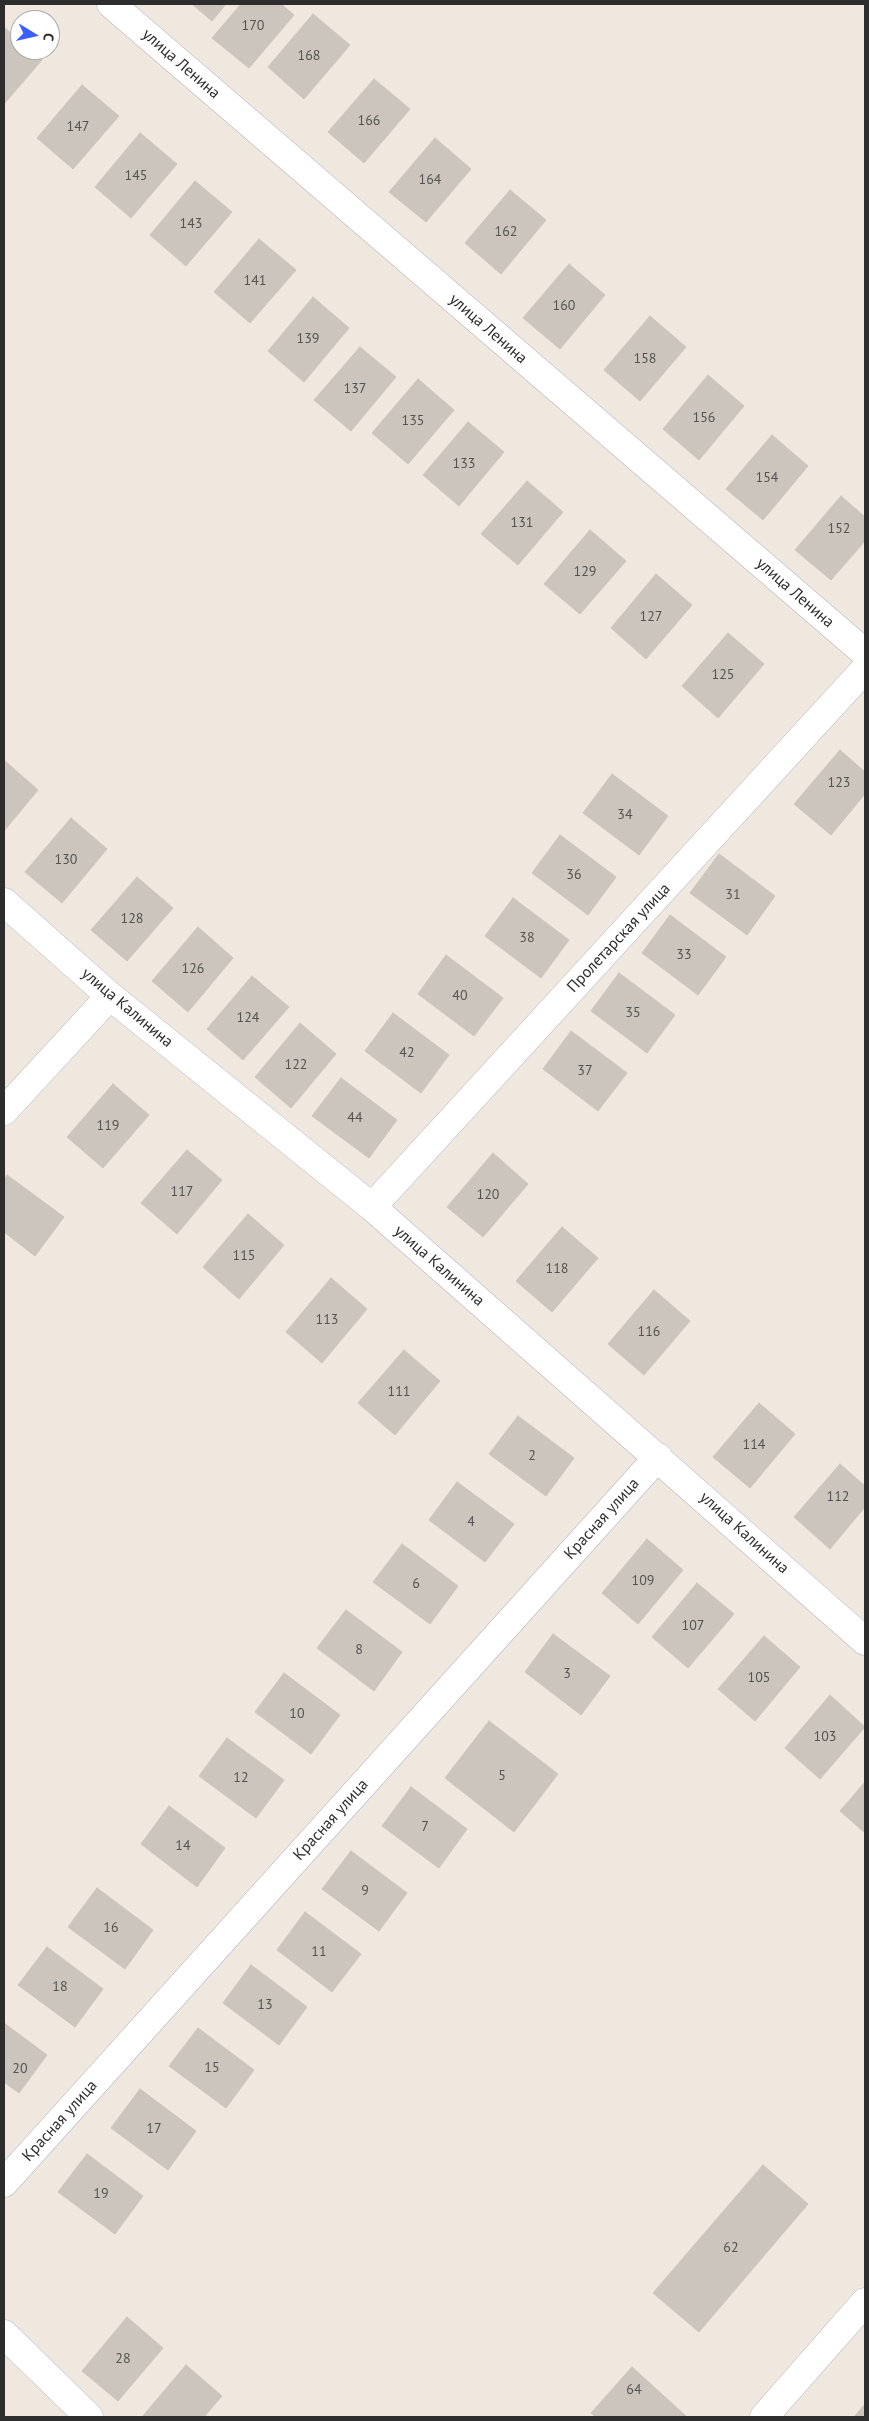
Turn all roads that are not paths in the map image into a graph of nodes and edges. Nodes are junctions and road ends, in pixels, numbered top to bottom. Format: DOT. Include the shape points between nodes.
graph roads {
  1 [pos="111,4"];
  2 [pos="865,653"];
  3 [pos="865,669"];
  4 [pos="4,902"];
  5 [pos="110,996"];
  6 [pos="4,1111"];
  7 [pos="372,1207"];
  8 [pos="658,1457"];
  9 [pos="865,1641"];
  10 [pos="4,2183"];
  11 [pos="865,2302"];
  12 [pos="4,2334"];
  13 [pos="89,2417"];
  14 [pos="764,2417"];
  1 -- 2 [label="street, улица Ленина"];
  3 -- 7 [label="street, Пролетарская улица"];
  4 -- 5 [label="street, улица Калинина"];
  5 -- 6 [label="street"];
  5 -- 7 [label="street, улица Калинина"];
  7 -- 8 [label="street, улица Калинина"];
  8 -- 9 [label="street, улица Калинина"];
  8 -- 10 [label="street, Красная улица"];
  11 -- 14 [label="street"];
  12 -- 13 [label="street"];
}
